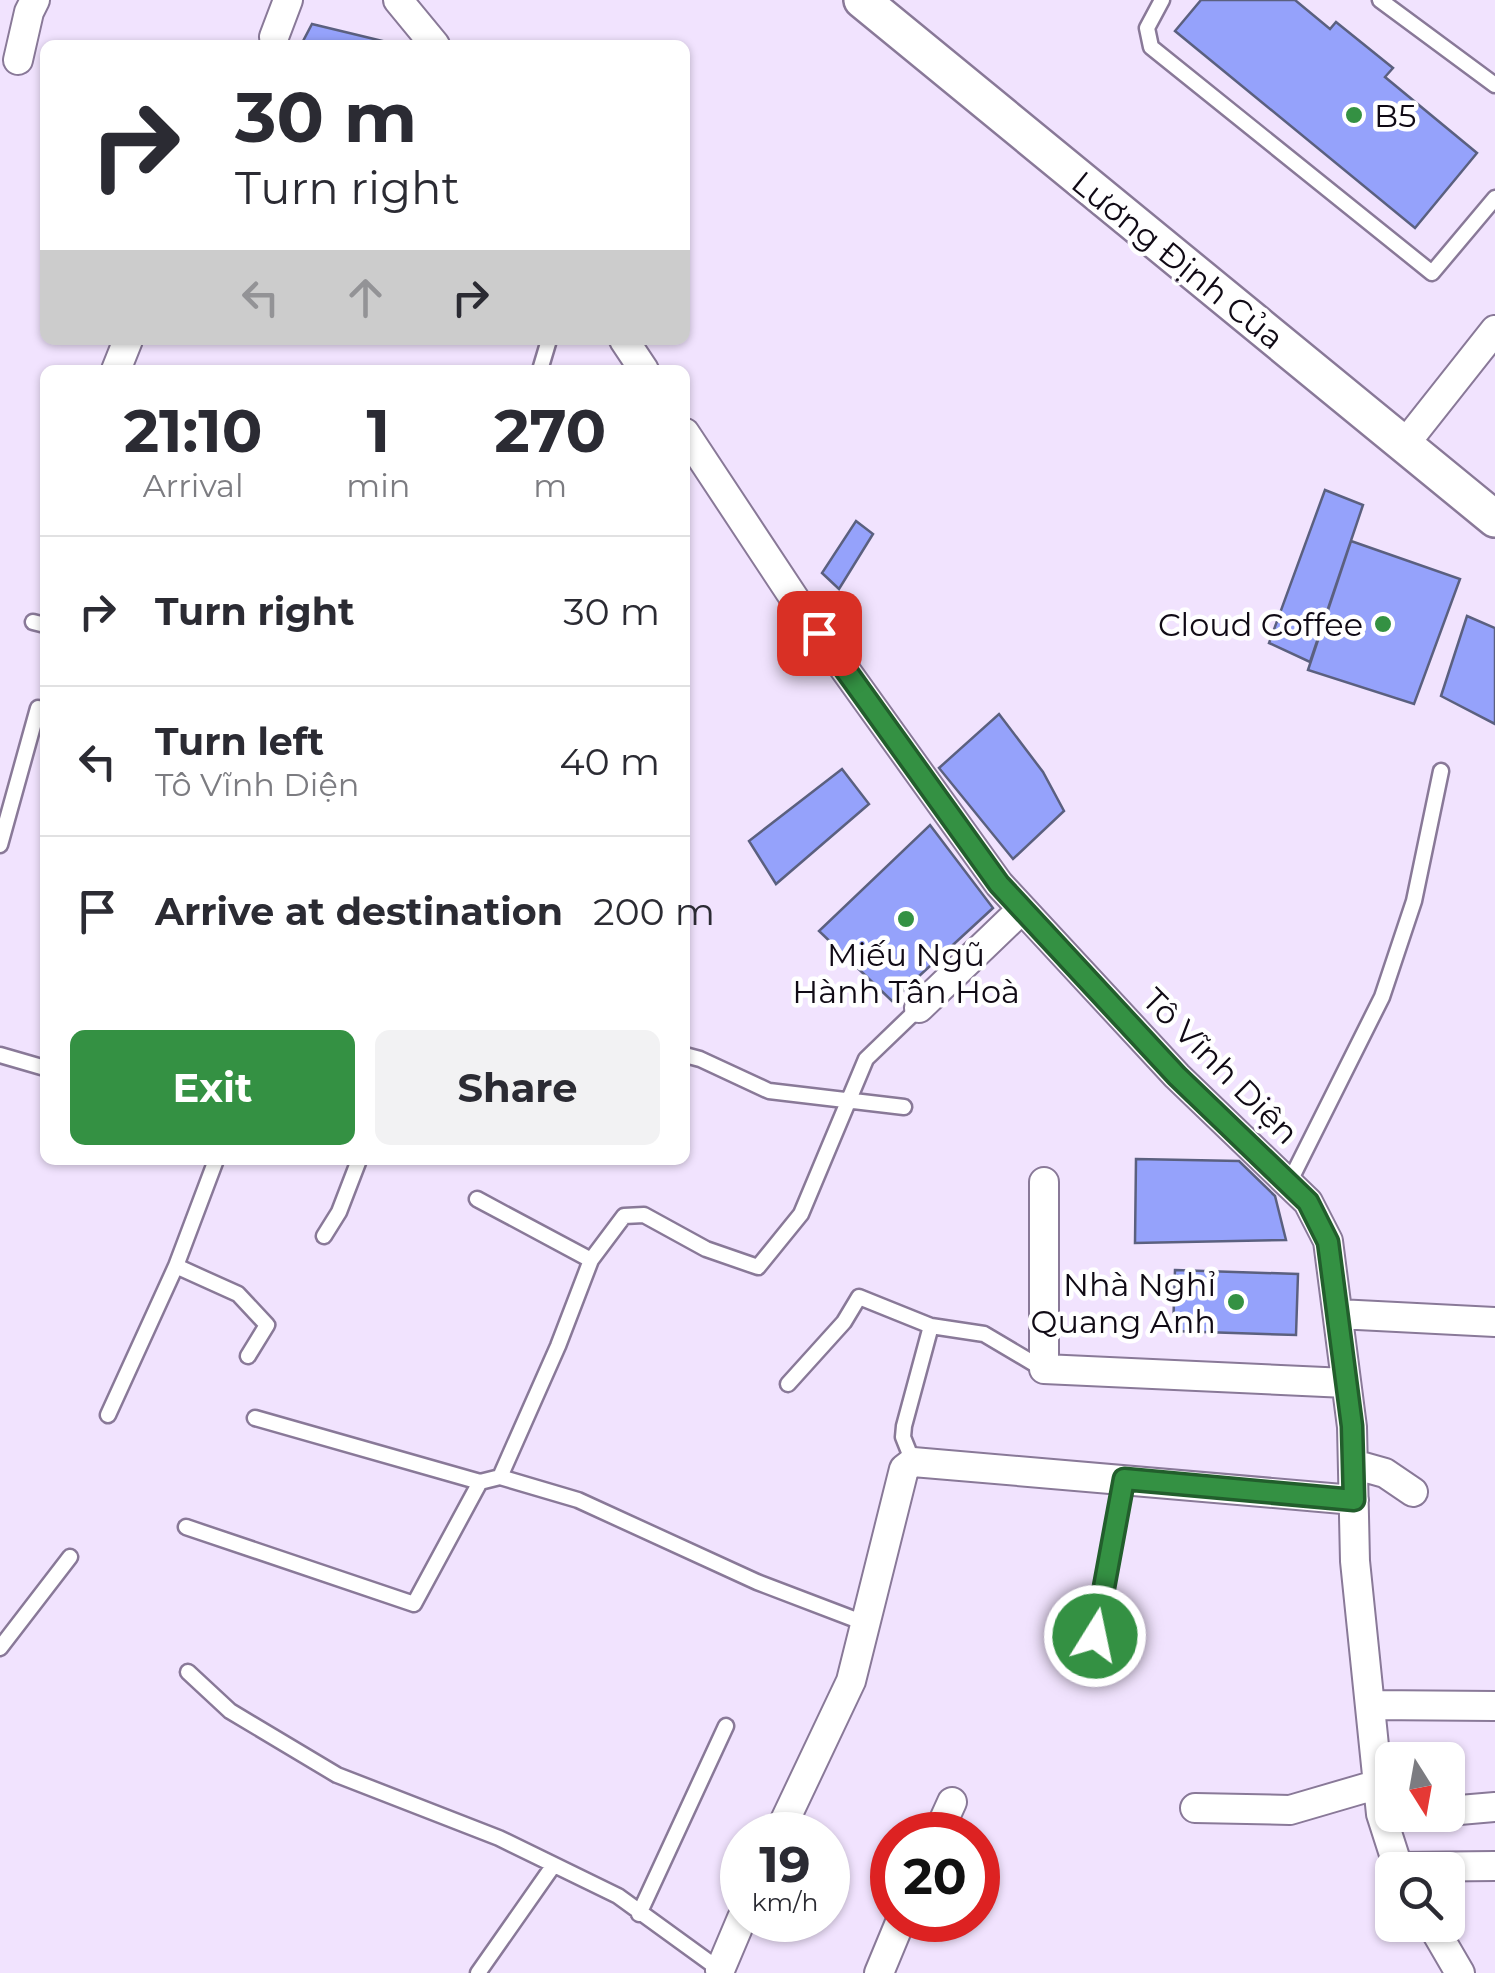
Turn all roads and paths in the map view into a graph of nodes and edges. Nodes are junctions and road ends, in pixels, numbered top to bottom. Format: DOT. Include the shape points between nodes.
graph roads {
  1 [pos="35,0"];
  2 [pos="288,0"];
  3 [pos="398,0"];
  4 [pos="862,0"];
  5 [pos="1162,0"];
  6 [pos="1380,0"];
  7 [pos="274,37"];
  8 [pos="432,40"];
  9 [pos="18,60"];
  10 [pos="1495,84"];
  11 [pos="1495,198"];
  12 [pos="1495,330"];
  13 [pos="690,441"];
  14 [pos="1404,445"];
  15 [pos="1495,519"];
  16 [pos="38,708"];
  17 [pos="1441,771"];
  18 [pos="0,844"];
  19 [pos="1022,909"];
  20 [pos="918,1008"];
  21 [pos="0,1055"];
  22 [pos="690,1056"];
  23 [pos="40,1067"];
  24 [pos="848,1101"];
  25 [pos="904,1107"];
  26 [pos="214,1165"];
  27 [pos="357,1165"];
  28 [pos="1044,1182"];
  29 [pos="1289,1184"];
  30 [pos="477,1199"];
  31 [pos="324,1236"];
  32 [pos="591,1260"];
  33 [pos="176,1266"];
  34 [pos="1338,1314"];
  35 [pos="1495,1322"];
  36 [pos="931,1326"];
  37 [pos="248,1356"];
  38 [pos="1044,1369"];
  39 [pos="1346,1383"];
  40 [pos="788,1384"];
  41 [pos="108,1415"];
  42 [pos="256,1418"];
  43 [pos="913,1462"];
  44 [pos="1353,1464"];
  45 [pos="500,1477"];
  46 [pos="1124,1479"];
  47 [pos="480,1482"];
  48 [pos="1412,1492"];
  49 [pos="1354,1500"];
  50 [pos="186,1527"];
  51 [pos="70,1557"];
  52 [pos="868,1624"];
  53 [pos="0,1648"];
  54 [pos="188,1672"];
  55 [pos="1088,1675"];
  56 [pos="1370,1705"];
  57 [pos="1495,1706"];
  58 [pos="726,1726"];
  59 [pos="1375,1749"];
  60 [pos="1375,1785"];
  61 [pos="952,1802"];
  62 [pos="1495,1807"];
  63 [pos="1195,1808"];
  64 [pos="1465,1810"];
  65 [pos="789,1812"];
  66 [pos="948,1812"];
  67 [pos="553,1866"];
  68 [pos="1495,1866"];
  69 [pos="1465,1867"];
  70 [pos="639,1914"];
  71 [pos="734,1942"];
  72 [pos="891,1942"];
  73 [pos="1442,1942"];
  74 [pos="723,1972"];
  75 [pos="478,1973"];
  76 [pos="878,1973"];
  77 [pos="1460,1973"];
  1 -- 9 [label="street"];
  2 -- 7 [label="street"];
  3 -- 8 [label="street"];
  4 -- 14 [label="street, Lương Định Của"];
  5 -- 11 [label="lane" via="1147,28 1150,47 1432,273"];
  6 -- 10 [label="lane"];
  12 -- 14 [label="street"];
  13 -- 19 [label="street, Tô Vĩnh Diện" via="798,604"];
  14 -- 15 [label="street, Lương Định Của"];
  16 -- 18 [label="lane"];
  17 -- 29 [label="lane" via="1414,901 1382,996"];
  19 -- 20 [label="street"];
  19 -- 29 [label="street, Tô Vĩnh Diện" via="1177,1076"];
  20 -- 24 [label="lane" via="866,1059"];
  21 -- 23 [label="lane"];
  22 -- 24 [label="lane" via="769,1091"];
  24 -- 25 [label="lane"];
  24 -- 32 [label="lane" via="801,1214 758,1267 630,1213"];
  26 -- 33 [label="lane"];
  27 -- 31 [label="lane"];
  28 -- 38 [label="street"];
  29 -- 34 [label="street, Tô Vĩnh Diện" via="1308,1202 1328,1242"];
  30 -- 32 [label="lane"];
  32 -- 45 [label="lane"];
  33 -- 37 [label="lane" via="238,1294 267,1324"];
  33 -- 41 [label="lane"];
  34 -- 35 [label="street"];
  34 -- 39 [label="street, Tô Vĩnh Diện"];
  36 -- 38 [label="lane" via="984,1334"];
  36 -- 40 [label="lane" via="859,1298"];
  36 -- 43 [label="lane" via="904,1426"];
  38 -- 39 [label="street"];
  39 -- 44 [label="street, Tô Vĩnh Diện"];
  42 -- 47 [label="lane"];
  43 -- 46 [label="street"];
  43 -- 52 [label="street" via="904,1469"];
  44 -- 48 [label="street" via="1385,1473"];
  44 -- 49 [label="street, Tô Vĩnh Diện"];
  45 -- 47 [label="lane"];
  45 -- 52 [label="lane" via="578,1500 757,1582"];
  46 -- 49 [label="street"];
  46 -- 55 [label="lane"];
  47 -- 50 [label="lane" via="414,1604"];
  49 -- 56 [label="street, Tô Vĩnh Diện"];
  51 -- 53 [label="lane"];
  52 -- 65 [label="street" via="851,1681"];
  54 -- 67 [label="lane" via="230,1711 337,1775"];
  56 -- 57 [label="street"];
  56 -- 59 [label="street, Tô Vĩnh Diện"];
  58 -- 70 [label="lane"];
  60 -- 63 [label="street" via="1290,1810"];
  61 -- 66 [label="street"];
  62 -- 64 [label="street"];
  67 -- 70 [label="lane" via="618,1896"];
  67 -- 75 [label="lane"];
  68 -- 69 [label="street"];
  70 -- 74 [label="lane"];
  71 -- 74 [label="street"];
  72 -- 76 [label="street"];
  73 -- 77 [label="street"];
}
